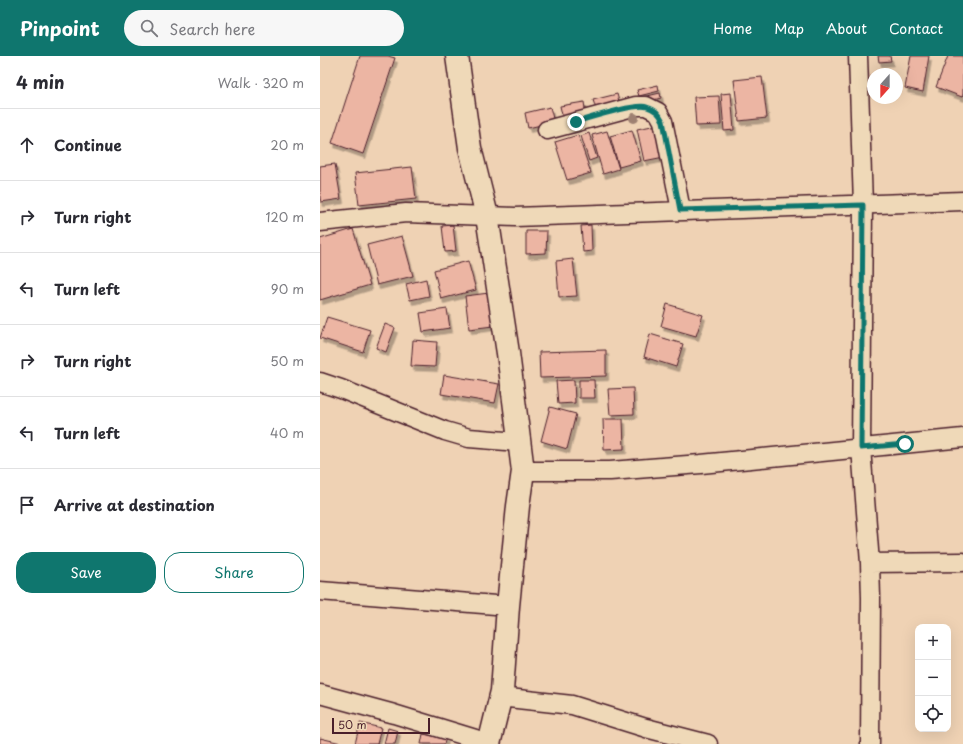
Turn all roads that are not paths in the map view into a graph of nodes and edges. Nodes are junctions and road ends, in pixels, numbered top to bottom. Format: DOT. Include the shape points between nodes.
graph roads {
  1 [pos="457,56"];
  2 [pos="858,56"];
  3 [pos="547,130"];
  4 [pos="963,201"];
  5 [pos="863,205"];
  6 [pos="680,210"];
  7 [pos="487,216"];
  8 [pos="320,222"];
  9 [pos="320,382"];
  10 [pos="963,438"];
  11 [pos="519,442"];
  12 [pos="861,448"];
  13 [pos="523,472"];
  14 [pos="963,562"];
  15 [pos="870,563"];
  16 [pos="320,591"];
  17 [pos="508,606"];
  18 [pos="320,694"];
  19 [pos="500,697"];
  20 [pos="489,743"];
  21 [pos="708,744"];
  22 [pos="870,744"];
  1 -- 7 [label="main road" via="470,148"];
  2 -- 5 [label="street"];
  3 -- 6 [label="street" via="636,106 646,106 658,112 663,121"];
  4 -- 5 [label="street"];
  5 -- 6 [label="street"];
  5 -- 12 [label="street"];
  6 -- 7 [label="street"];
  7 -- 8 [label="street" via="406,213"];
  7 -- 11 [label="main road"];
  9 -- 11 [label="street" via="445,431 470,438"];
  10 -- 12 [label="street"];
  11 -- 13 [label="main road"];
  12 -- 13 [label="street" via="618,470"];
  12 -- 15 [label="street"];
  13 -- 17 [label="main road"];
  14 -- 15 [label="street"];
  15 -- 22 [label="street"];
  16 -- 17 [label="street"];
  17 -- 19 [label="main road"];
  18 -- 20 [label="street"];
  19 -- 20 [label="main road"];
  19 -- 21 [label="street" via="572,705"];
}
